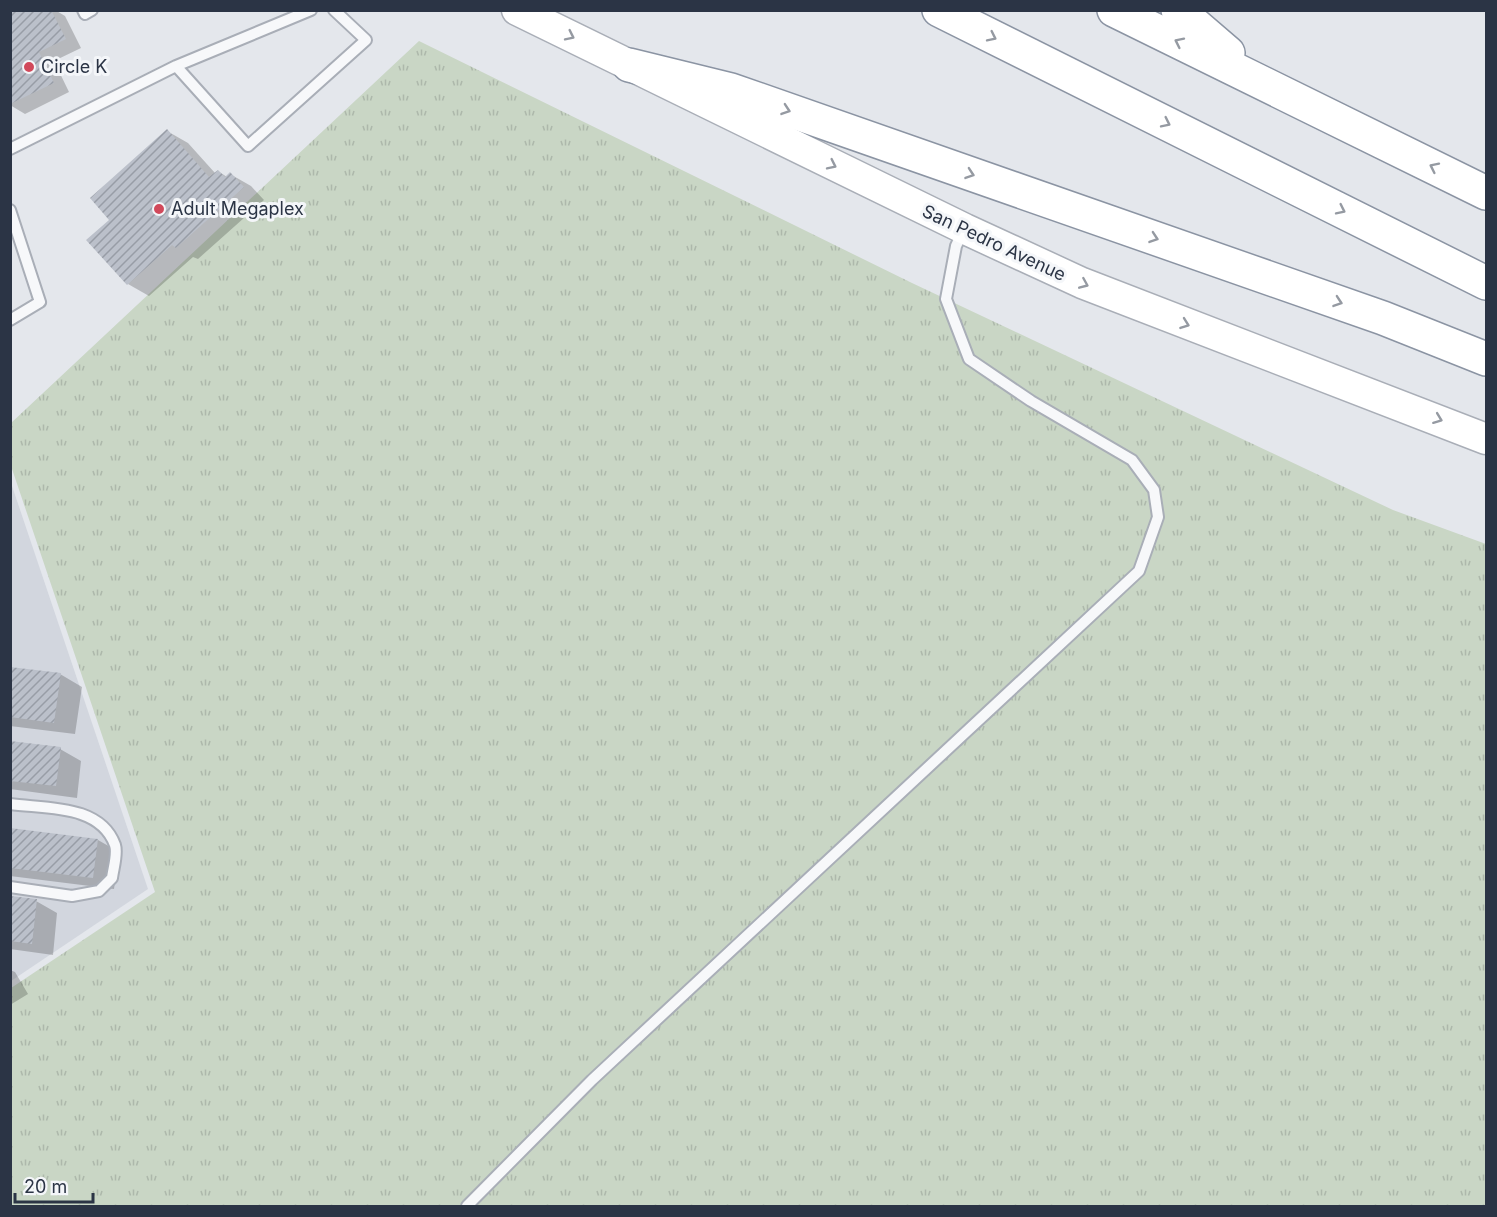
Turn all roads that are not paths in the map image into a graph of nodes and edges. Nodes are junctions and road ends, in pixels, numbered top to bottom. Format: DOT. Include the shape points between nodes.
graph roads {
  1 [pos="83,10"];
  2 [pos="92,10"];
  3 [pos="311,10"];
  4 [pos="334,10"];
  5 [pos="518,10"];
  6 [pos="939,10"];
  7 [pos="1114,10"];
  8 [pos="1178,10"];
  9 [pos="629,65"];
  10 [pos="176,66"];
  11 [pos="1269,87"];
  12 [pos="10,149"];
  13 [pos="1486,193"];
  14 [pos="10,210"];
  15 [pos="964,229"];
  16 [pos="1486,283"];
  17 [pos="10,320"];
  18 [pos="1486,358"];
  19 [pos="1486,440"];
  20 [pos="10,804"];
  21 [pos="10,887"];
  22 [pos="467,1206"];
  1 -- 2 [label="lane" via="85,14"];
  3 -- 10 [label="lane"];
  4 -- 10 [label="lane" via="366,40 248,146"];
  5 -- 9 [label="main road, San Pedro Avenue, one-way"];
  6 -- 16 [label="highway, one-way"];
  11 -- 7 [label="highway, one-way"];
  8 -- 11 [label="highway"];
  9 -- 15 [label="main road, San Pedro Avenue, one-way"];
  9 -- 18 [label="highway, one-way" via="742,94 1383,318"];
  10 -- 12 [label="lane"];
  13 -- 11 [label="highway, one-way"];
  14 -- 17 [label="lane" via="40,302"];
  15 -- 19 [label="main road, San Pedro Avenue, one-way" via="1131,303"];
  15 -- 22 [label="lane" via="956,246 946,299 969,359 1031,401 1132,460 1154,490 1158,517 1139,571 592,1080"];
  20 -- 21 [label="lane" via="84,814 100,823 115,846 112,878 99,891 72,896"];
}
